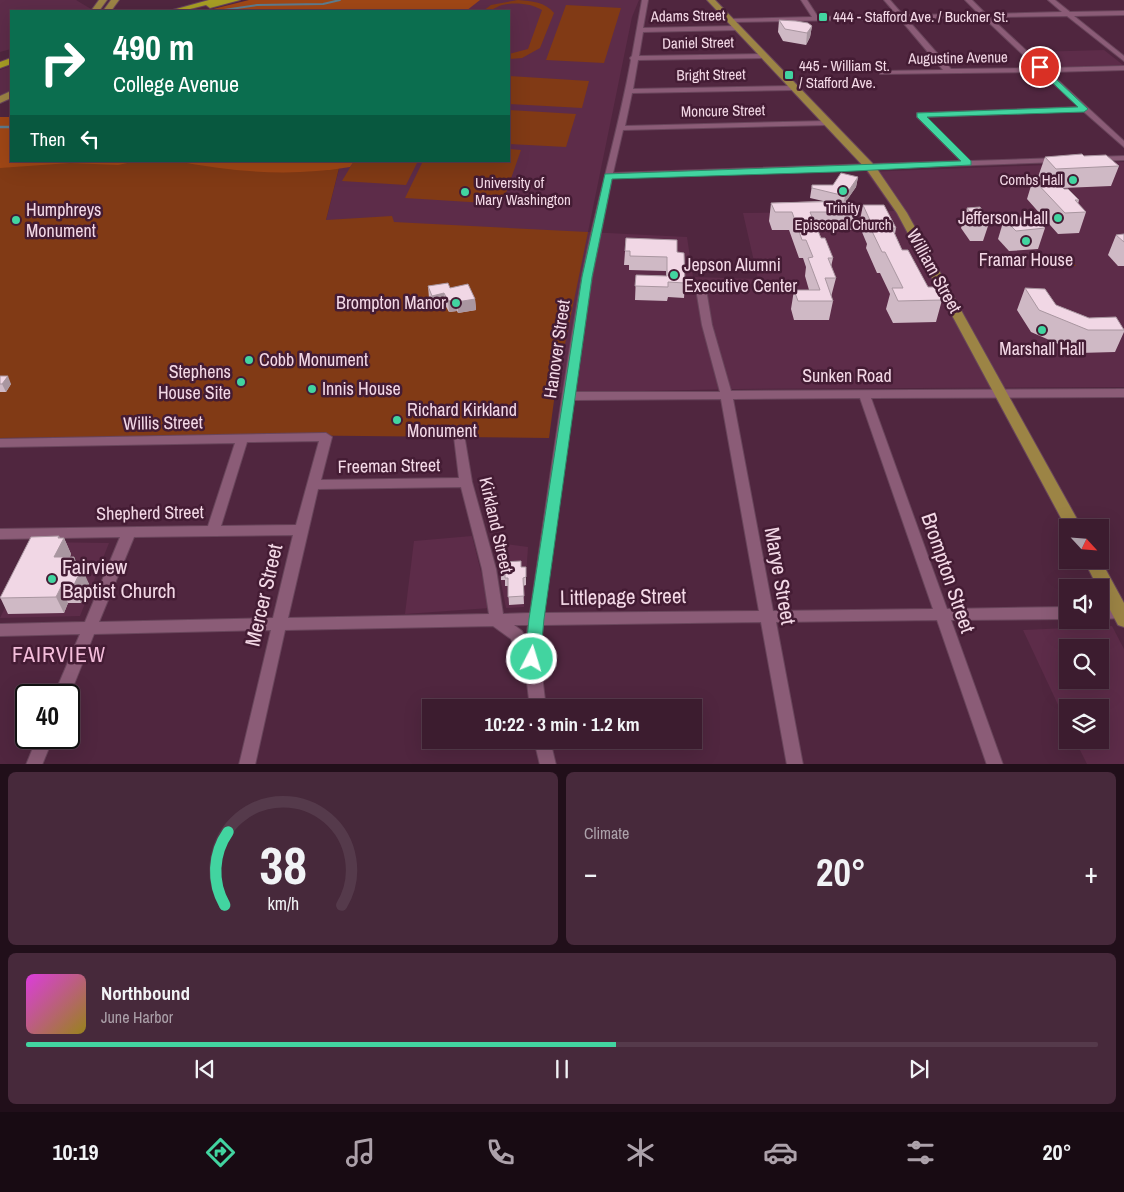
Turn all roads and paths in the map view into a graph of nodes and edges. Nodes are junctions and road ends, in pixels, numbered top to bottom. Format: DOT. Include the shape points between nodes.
graph roads {
  1 [pos="219,0"];
  2 [pos="236,0"];
  3 [pos="645,0"];
  4 [pos="711,0"];
  5 [pos="804,0"];
  6 [pos="887,0"];
  7 [pos="968,0"];
  8 [pos="1050,0"];
  9 [pos="177,10"];
  10 [pos="195,10"];
  11 [pos="1124,13"];
  12 [pos="1068,14"];
  13 [pos="985,16"];
  14 [pos="901,17"];
  15 [pos="817,19"];
  16 [pos="734,24"];
  17 [pos="639,30"];
  18 [pos="764,56"];
  19 [pos="633,58"];
  20 [pos="1124,59"];
  21 [pos="1124,68"];
  22 [pos="1043,70"];
  23 [pos="949,72"];
  24 [pos="882,74"];
  25 [pos="793,88"];
  26 [pos="629,90"];
  27 [pos="1084,109"];
  28 [pos="827,123"];
  29 [pos="619,128"];
  30 [pos="1124,145"];
  31 [pos="1124,158"];
  32 [pos="968,163"];
  33 [pos="871,168"];
  34 [pos="608,176"];
  35 [pos="701,289"];
  36 [pos="1002,393"];
  37 [pos="1124,393"];
  38 [pos="726,394"];
  39 [pos="864,394"];
  40 [pos="570,396"];
  41 [pos="326,437"];
  42 [pos="460,437"];
  43 [pos="242,439"];
  44 [pos="0,443"];
  45 [pos="466,482"];
  46 [pos="313,484"];
  47 [pos="1069,519"];
  48 [pos="213,530"];
  49 [pos="301,530"];
  50 [pos="128,532"];
  51 [pos="0,534"];
  52 [pos="1097,569"];
  53 [pos="1059,613"];
  54 [pos="942,614"];
  55 [pos="1109,614"];
  56 [pos="1122,615"];
  57 [pos="766,616"];
  58 [pos="536,619"];
  59 [pos="497,620"];
  60 [pos="278,624"];
  61 [pos="89,628"];
  62 [pos="0,630"];
  63 [pos="535,682"];
  64 [pos="66,684"];
  65 [pos="537,699"];
  66 [pos="40,749"];
  67 [pos="544,749"];
  68 [pos="34,764"];
  69 [pos="247,764"];
  70 [pos="548,764"];
  71 [pos="796,764"];
  72 [pos="995,764"];
  1 -- 9 [label="highway"];
  2 -- 10 [label="highway"];
  3 -- 17 [label="street, Hanover Street"];
  4 -- 16 [label="main road, William Street"];
  5 -- 15 [label="street"];
  6 -- 14 [label="street"];
  7 -- 13 [label="street"];
  8 -- 12 [label="street"];
  11 -- 12 [label="street, Adams Street"];
  12 -- 13 [label="street, Adams Street"];
  12 -- 20 [label="street"];
  13 -- 14 [label="street, Adams Street"];
  13 -- 22 [label="street"];
  14 -- 15 [label="street, Adams Street"];
  14 -- 23 [label="street"];
  15 -- 16 [label="street, Adams Street"];
  16 -- 17 [label="street, Adams Street"];
  16 -- 18 [label="main road, William Street"];
  17 -- 19 [label="street, Hanover Street"];
  18 -- 19 [label="street, Daniel Street"];
  18 -- 25 [label="main road, William Street"];
  19 -- 26 [label="street, Hanover Street"];
  21 -- 22 [label="street, Augustine Avenue"];
  22 -- 23 [label="street, Augustine Avenue"];
  22 -- 27 [label="street"];
  23 -- 24 [label="street, Augustine Avenue"];
  25 -- 26 [label="street, Bright Street"];
  25 -- 28 [label="main road, William Street"];
  26 -- 29 [label="street, Hanover Street"];
  27 -- 30 [label="street"];
  27 -- 32 [label="street" via="922,114 921,118"];
  28 -- 29 [label="street, Moncure Street"];
  28 -- 33 [label="main road, William Street"];
  29 -- 34 [label="street, Hanover Street"];
  31 -- 32 [label="street"];
  32 -- 33 [label="street"];
  33 -- 34 [label="street"];
  33 -- 36 [label="main road, William Street" via="902,213"];
  34 -- 40 [label="street, Hanover Street" via="587,277"];
  35 -- 38 [label="street, Marye Street" via="707,325"];
  36 -- 37 [label="street, Sunken Road"];
  36 -- 39 [label="street, Sunken Road"];
  36 -- 47 [label="main road, William Street"];
  38 -- 39 [label="street, Sunken Road"];
  38 -- 40 [label="street, Sunken Road"];
  38 -- 57 [label="street, Marye Street"];
  39 -- 54 [label="street, Brompton Street"];
  40 -- 58 [label="street, Hanover Street"];
  41 -- 43 [label="street, Willis Street"];
  41 -- 46 [label="street, Mercer Street"];
  42 -- 45 [label="street, Kirkland Street"];
  43 -- 44 [label="street, Willis Street"];
  43 -- 48 [label="street"];
  45 -- 46 [label="street, Freeman Street"];
  45 -- 59 [label="street, Kirkland Street" via="489,569"];
  46 -- 49 [label="street, Mercer Street"];
  48 -- 49 [label="street, Shepherd Street"];
  48 -- 50 [label="street, Shepherd Street"];
  49 -- 60 [label="street, Mercer Street"];
  50 -- 51 [label="street, Shepherd Street"];
  50 -- 61 [label="street"];
  52 -- 56 [label="main road"];
  53 -- 54 [label="street, Littlepage Street"];
  54 -- 57 [label="street, Littlepage Street"];
  54 -- 72 [label="street, Brompton Street"];
  55 -- 56 [label="street"];
  57 -- 58 [label="street, Littlepage Street"];
  57 -- 71 [label="street, Marye Street"];
  58 -- 59 [label="street, Littlepage Street"];
  58 -- 63 [label="street, Hanover Street" via="532,659"];
  59 -- 60 [label="street, Littlepage Street"];
  59 -- 63 [label="street" via="517,635"];
  60 -- 61 [label="street, Littlepage Street"];
  60 -- 69 [label="street, Mercer Street"];
  61 -- 62 [label="street, Littlepage Street"];
  61 -- 64 [label="street"];
  63 -- 65 [label="street, Hanover Street"];
  66 -- 68 [label="street"];
  67 -- 70 [label="street"];
}
